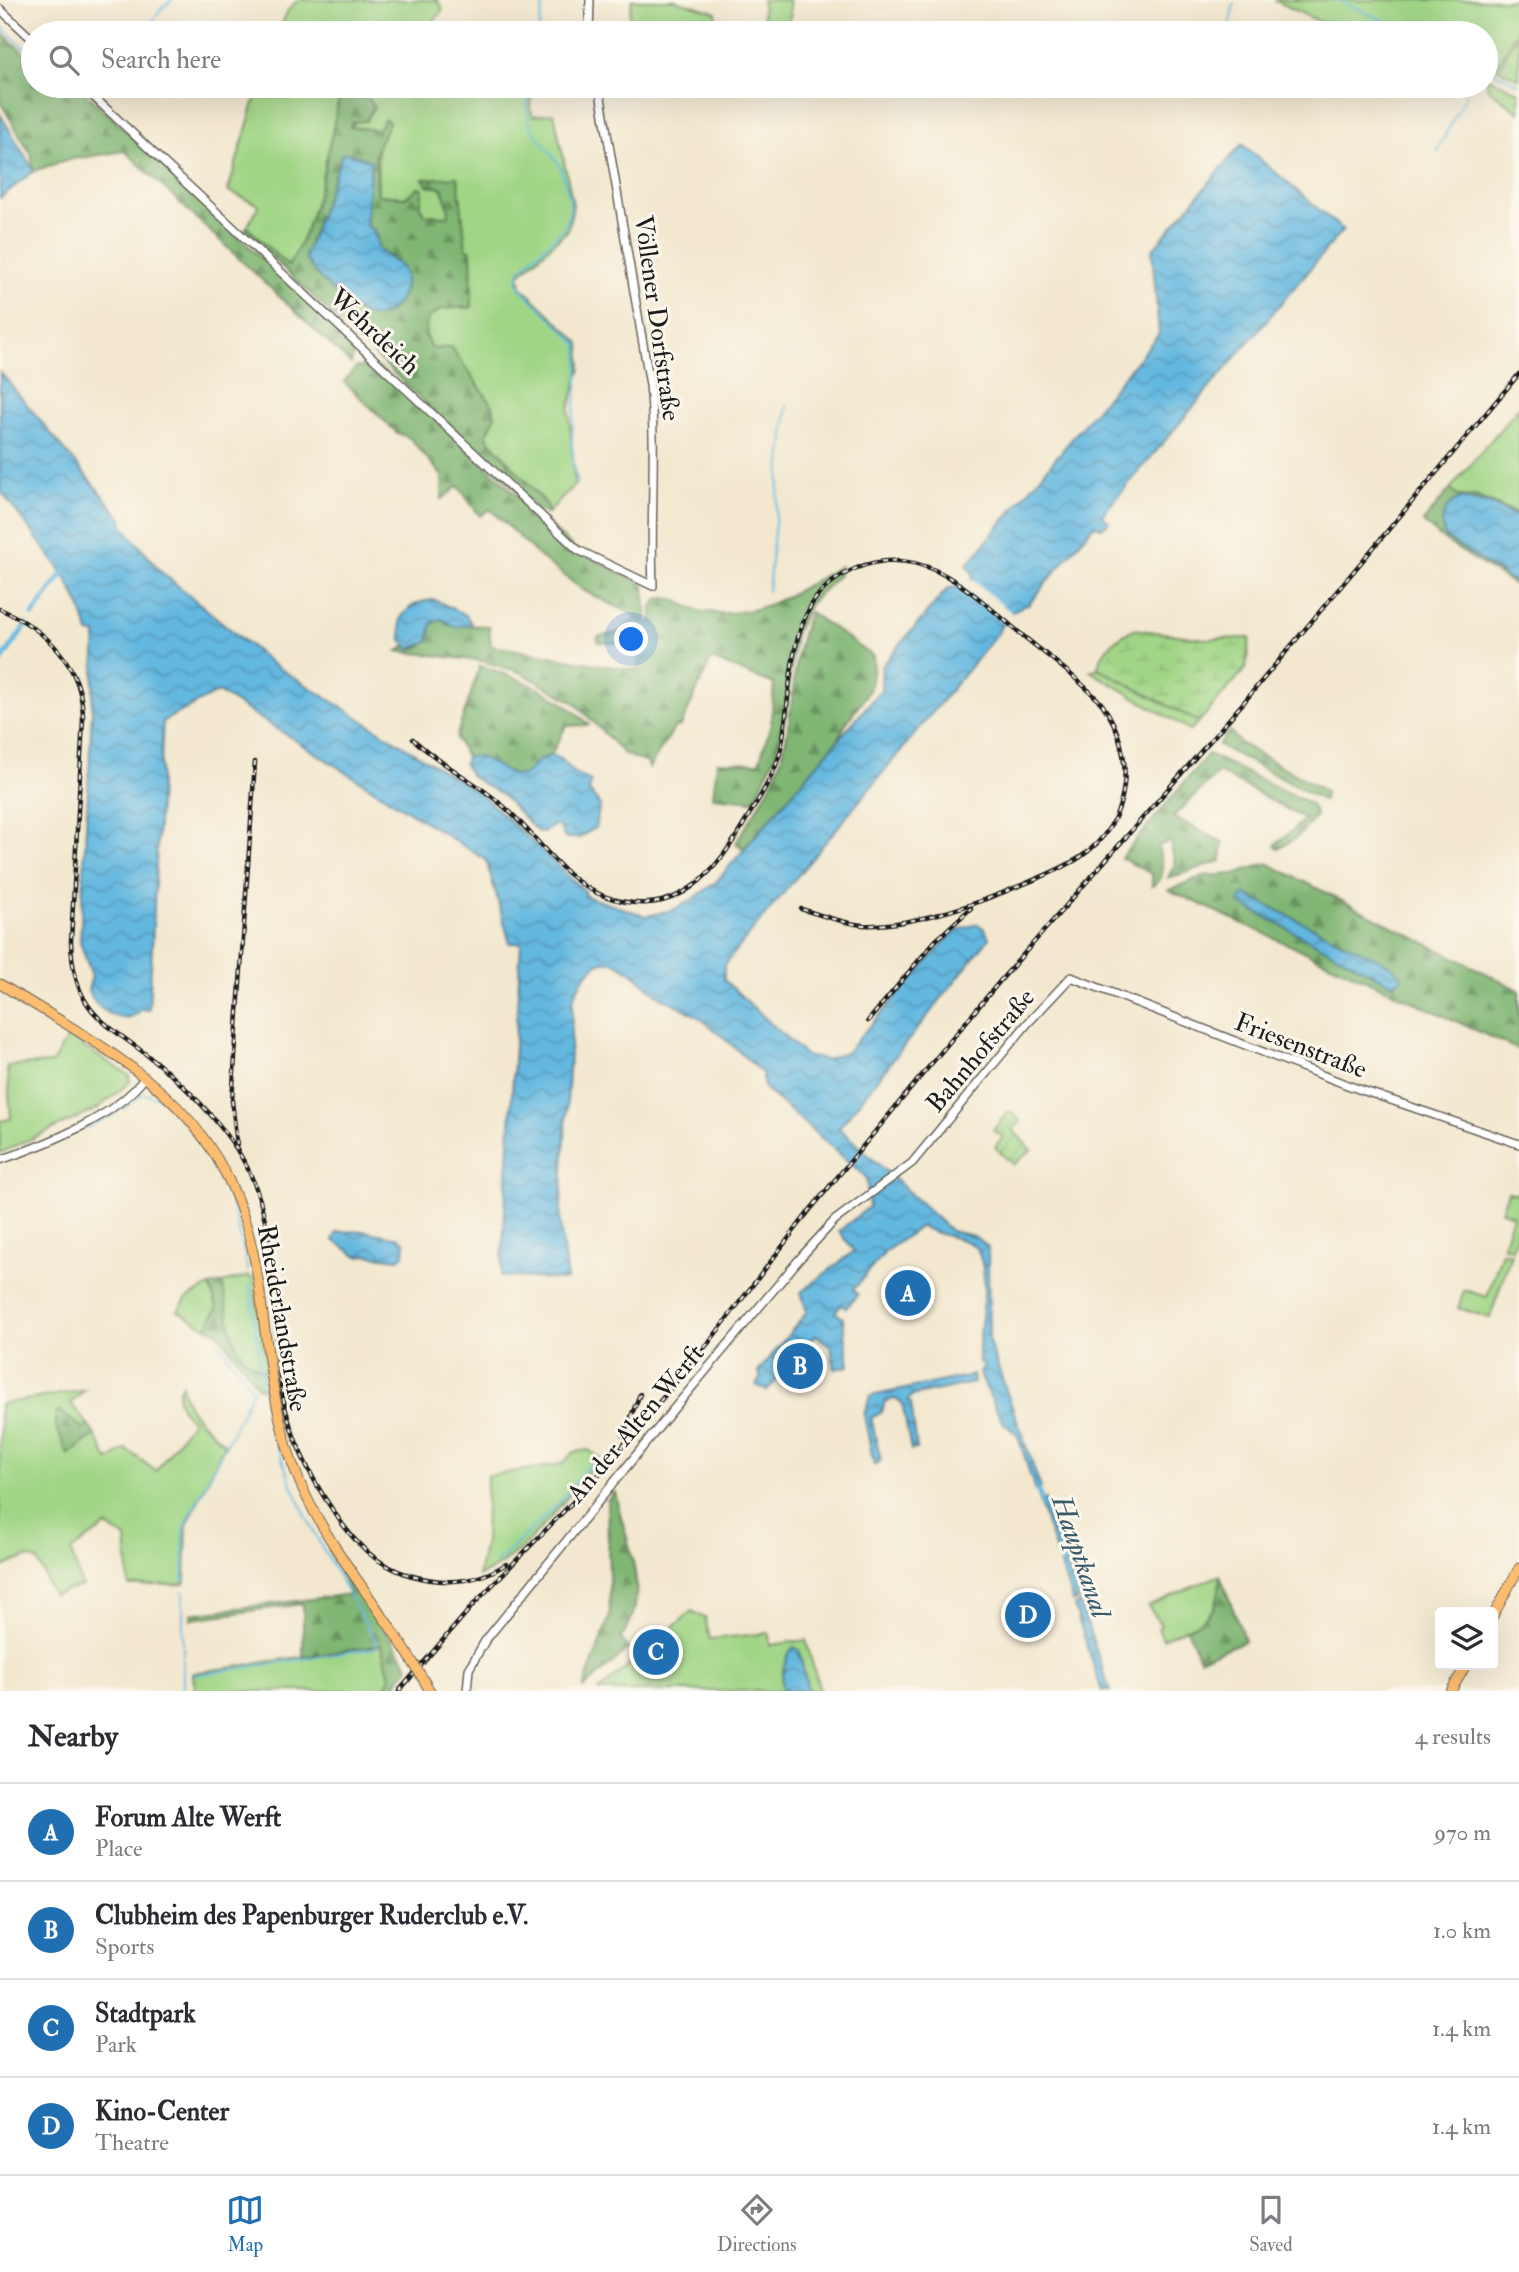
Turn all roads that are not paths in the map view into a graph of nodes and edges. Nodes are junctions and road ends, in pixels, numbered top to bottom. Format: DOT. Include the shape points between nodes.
graph roads {
  1 [pos="590,0"];
  2 [pos="0,9"];
  3 [pos="589,21"];
  4 [pos="21,29"];
  5 [pos="95,98"];
  6 [pos="602,98"];
  7 [pos="650,584"];
  8 [pos="1071,977"];
  9 [pos="0,984"];
  10 [pos="145,1077"];
  11 [pos="1519,1144"];
  12 [pos="0,1160"];
  13 [pos="901,1174"];
  14 [pos="1519,1568"];
  15 [pos="1498,1607"];
  16 [pos="1463,1670"];
  17 [pos="430,1691"];
  18 [pos="467,1691"];
  19 [pos="1451,1691"];
  1 -- 3 [label="street"];
  2 -- 4 [label="street"];
  5 -- 7 [label="street, Wehrdeich" via="578,550"];
  6 -- 7 [label="street, Völlener Dorfstraße" via="650,385"];
  8 -- 11 [label="street, Friesenstraße" via="1350,1086"];
  8 -- 13 [label="street, Bahnhofstraße"];
  9 -- 10 [label="main road, Rheiderlandstraße"];
  10 -- 12 [label="street" via="100,1116"];
  10 -- 17 [label="main road, Rheiderlandstraße, bridge" via="192,1120 228,1180 253,1250 278,1410 301,1487"];
  13 -- 18 [label="street, An der Alten Werft" via="835,1220 802,1256 474,1657"];
  14 -- 15 [label="main road"];
  16 -- 19 [label="main road"];
}
